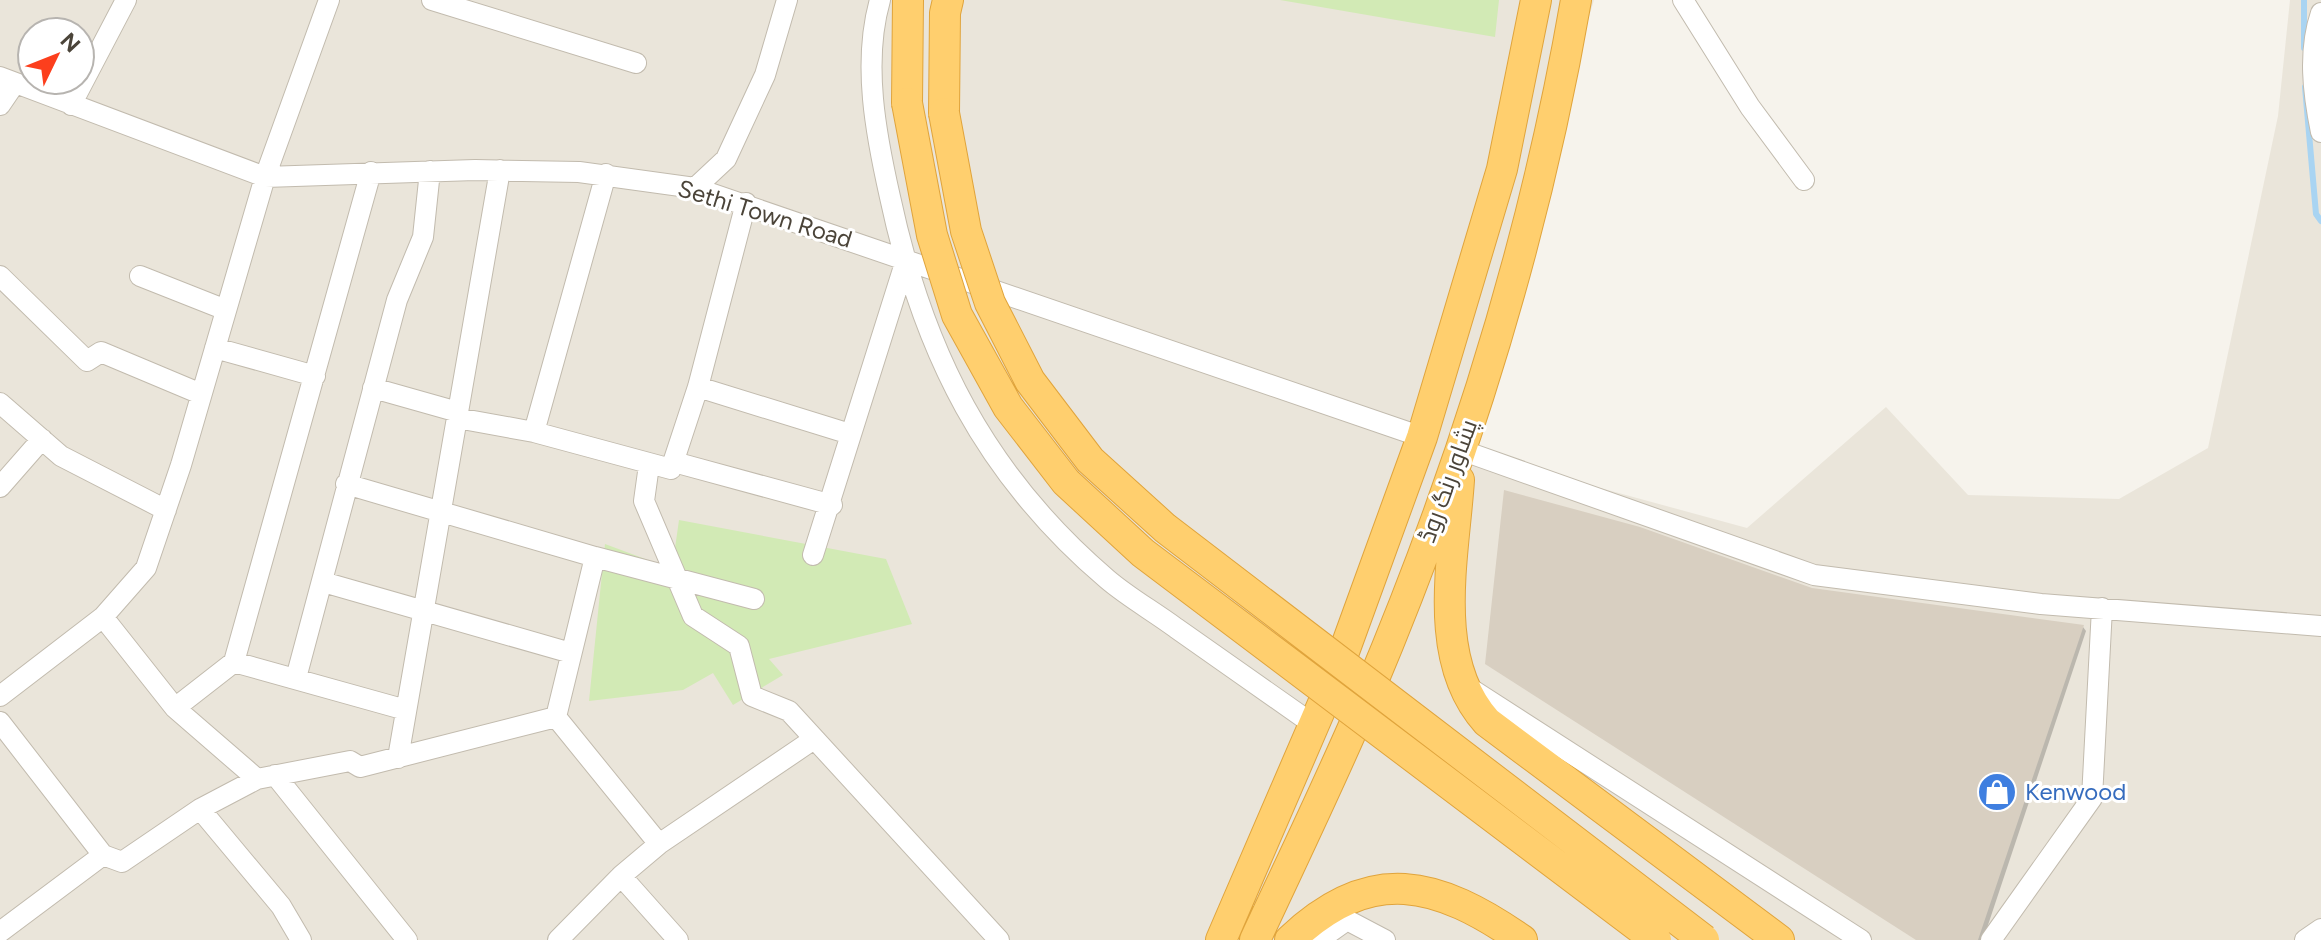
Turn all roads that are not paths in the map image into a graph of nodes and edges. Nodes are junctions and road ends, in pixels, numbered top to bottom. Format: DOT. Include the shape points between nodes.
graph roads {
  1 [pos="126,0"];
  2 [pos="329,0"];
  3 [pos="432,0"];
  4 [pos="787,0"];
  5 [pos="880,0"];
  6 [pos="908,0"];
  7 [pos="948,0"];
  8 [pos="1536,0"];
  9 [pos="1576,0"];
  10 [pos="1683,0"];
  11 [pos="2321,13"];
  12 [pos="636,63"];
  13 [pos="8,80"];
  14 [pos="0,105"];
  15 [pos="71,105"];
  16 [pos="2321,132"];
  17 [pos="500,170"];
  18 [pos="430,171"];
  19 [pos="371,172"];
  20 [pos="606,174"];
  21 [pos="265,177"];
  22 [pos="1804,180"];
  23 [pos="695,188"];
  24 [pos="746,203"];
  25 [pos="906,260"];
  26 [pos="0,276"];
  27 [pos="140,276"];
  28 [pos="226,310"];
  29 [pos="215,348"];
  30 [pos="315,376"];
  31 [pos="698,387"];
  32 [pos="373,388"];
  33 [pos="201,394"];
  34 [pos="0,403"];
  35 [pos="457,415"];
  36 [pos="534,432"];
  37 [pos="850,434"];
  38 [pos="1422,437"];
  39 [pos="42,439"];
  40 [pos="1461,450"];
  41 [pos="674,462"];
  42 [pos="649,465"];
  43 [pos="346,484"];
  44 [pos="0,487"];
  45 [pos="830,505"];
  46 [pos="166,510"];
  47 [pos="442,512"];
  48 [pos="813,555"];
  49 [pos="595,557"];
  50 [pos="679,580"];
  51 [pos="323,582"];
  52 [pos="754,599"];
  53 [pos="2102,608"];
  54 [pos="425,610"];
  55 [pos="103,617"];
  56 [pos="2321,626"];
  57 [pos="571,653"];
  58 [pos="234,662"];
  59 [pos="296,678"];
  60 [pos="1462,684"];
  61 [pos="0,696"];
  62 [pos="175,708"];
  63 [pos="406,710"];
  64 [pos="556,717"];
  65 [pos="0,722"];
  66 [pos="1314,725"];
  67 [pos="814,739"];
  68 [pos="398,758"];
  69 [pos="266,777"];
  70 [pos="200,809"];
  71 [pos="659,844"];
  72 [pos="103,855"];
  73 [pos="621,876"];
  74 [pos="2321,929"];
  75 [pos="0,932"];
  76 [pos="301,940"];
  77 [pos="407,940"];
  78 [pos="558,940"];
  79 [pos="678,940"];
  80 [pos="999,940"];
  81 [pos="1221,940"];
  82 [pos="1255,940"];
  83 [pos="1290,940"];
  84 [pos="1319,940"];
  85 [pos="1385,940"];
  86 [pos="1522,940"];
  87 [pos="1656,940"];
  88 [pos="1704,940"];
  89 [pos="1779,940"];
  90 [pos="1861,940"];
  91 [pos="1991,940"];
  92 [pos="2305,940"];
  1 -- 15 [label="street"];
  2 -- 21 [label="street"];
  3 -- 12 [label="street"];
  4 -- 23 [label="street" via="765,75 726,159"];
  5 -- 25 [label="street" via="871,60 884,168"];
  6 -- 87 [label="highway, bridge" via="907,103 932,235 957,315 1008,407 1066,482 1143,553"];
  7 -- 88 [label="highway, bridge" via="944,113 966,231 990,303 1030,381 1090,460 1165,528"];
  8 -- 38 [label="highway, پشاور رنگ روڈ" via="1502,169"];
  9 -- 40 [label="highway, پشاور رنگ روڈ" via="1564,74 1504,317"];
  10 -- 22 [label="street" via="1750,107"];
  11 -- 16 [label="street" via="2314,35 2314,98"];
  13 -- 14 [label="street"];
  13 -- 15 [label="street, Sethi Town Road"];
  15 -- 21 [label="street, Sethi Town Road"];
  17 -- 18 [label="street, Sethi Town Road"];
  17 -- 20 [label="street, Sethi Town Road"];
  17 -- 35 [label="street"];
  18 -- 19 [label="street, Sethi Town Road"];
  18 -- 32 [label="street" via="423,237 397,300"];
  19 -- 21 [label="street, Sethi Town Road"];
  19 -- 30 [label="street"];
  20 -- 23 [label="street, Sethi Town Road"];
  20 -- 36 [label="street"];
  21 -- 28 [label="street"];
  23 -- 24 [label="street, Sethi Town Road"];
  24 -- 25 [label="street, Sethi Town Road"];
  24 -- 31 [label="street"];
  25 -- 37 [label="street"];
  25 -- 38 [label="street, Sethi Town Road"];
  25 -- 66 [label="street" via="939,360 963,408 995,460 1048,522 1107,579"];
  26 -- 33 [label="street" via="87,361 101,352"];
  27 -- 28 [label="street"];
  28 -- 29 [label="street"];
  29 -- 30 [label="street"];
  29 -- 33 [label="street"];
  30 -- 58 [label="street"];
  31 -- 37 [label="street"];
  31 -- 41 [label="street"];
  32 -- 35 [label="street"];
  32 -- 43 [label="street"];
  33 -- 46 [label="street"];
  34 -- 39 [label="street"];
  35 -- 36 [label="street"];
  35 -- 47 [label="street"];
  36 -- 42 [label="street"];
  37 -- 45 [label="street"];
  38 -- 66 [label="highway, پشاور رنگ روڈ"];
  39 -- 44 [label="street"];
  39 -- 46 [label="street" via="61,456"];
  40 -- 53 [label="street" via="1814,575"];
  40 -- 60 [label="highway" via="1451,628"];
  40 -- 82 [label="highway, پشاور رنگ روڈ" via="1369,692"];
  41 -- 42 [label="street" via="671,469"];
  41 -- 45 [label="street"];
  42 -- 50 [label="street" via="644,501"];
  43 -- 47 [label="street"];
  43 -- 51 [label="street"];
  45 -- 48 [label="street"];
  46 -- 55 [label="street" via="146,568"];
  47 -- 49 [label="street"];
  47 -- 54 [label="street"];
  49 -- 50 [label="street"];
  49 -- 57 [label="street"];
  50 -- 52 [label="street"];
  50 -- 67 [label="street" via="693,616 739,646 752,696 789,711"];
  51 -- 54 [label="street"];
  51 -- 59 [label="street"];
  53 -- 56 [label="street"];
  53 -- 91 [label="street" via="2092,798"];
  54 -- 57 [label="street"];
  54 -- 63 [label="street"];
  55 -- 61 [label="street"];
  55 -- 62 [label="street"];
  57 -- 64 [label="street"];
  58 -- 59 [label="street"];
  58 -- 62 [label="street"];
  59 -- 63 [label="street"];
  60 -- 89 [label="highway" via="1487,722"];
  60 -- 90 [label="street"];
  62 -- 69 [label="street"];
  63 -- 68 [label="street"];
  64 -- 68 [label="street"];
  64 -- 71 [label="street"];
  65 -- 72 [label="street"];
  66 -- 81 [label="highway, پشاور رنگ روڈ"];
  67 -- 71 [label="street"];
  67 -- 80 [label="street"];
  68 -- 69 [label="street"];
  69 -- 70 [label="street"];
  69 -- 77 [label="street"];
  70 -- 72 [label="street" via="122,862"];
  70 -- 76 [label="street" via="281,906"];
  71 -- 73 [label="street"];
  72 -- 75 [label="street"];
  73 -- 78 [label="street"];
  73 -- 79 [label="street"];
  74 -- 92 [label="street"];
  83 -- 86 [label="highway" via="1317,914 1366,891 1410,888 1449,898"];
  84 -- 85 [label="street" via="1347,920"];
}
